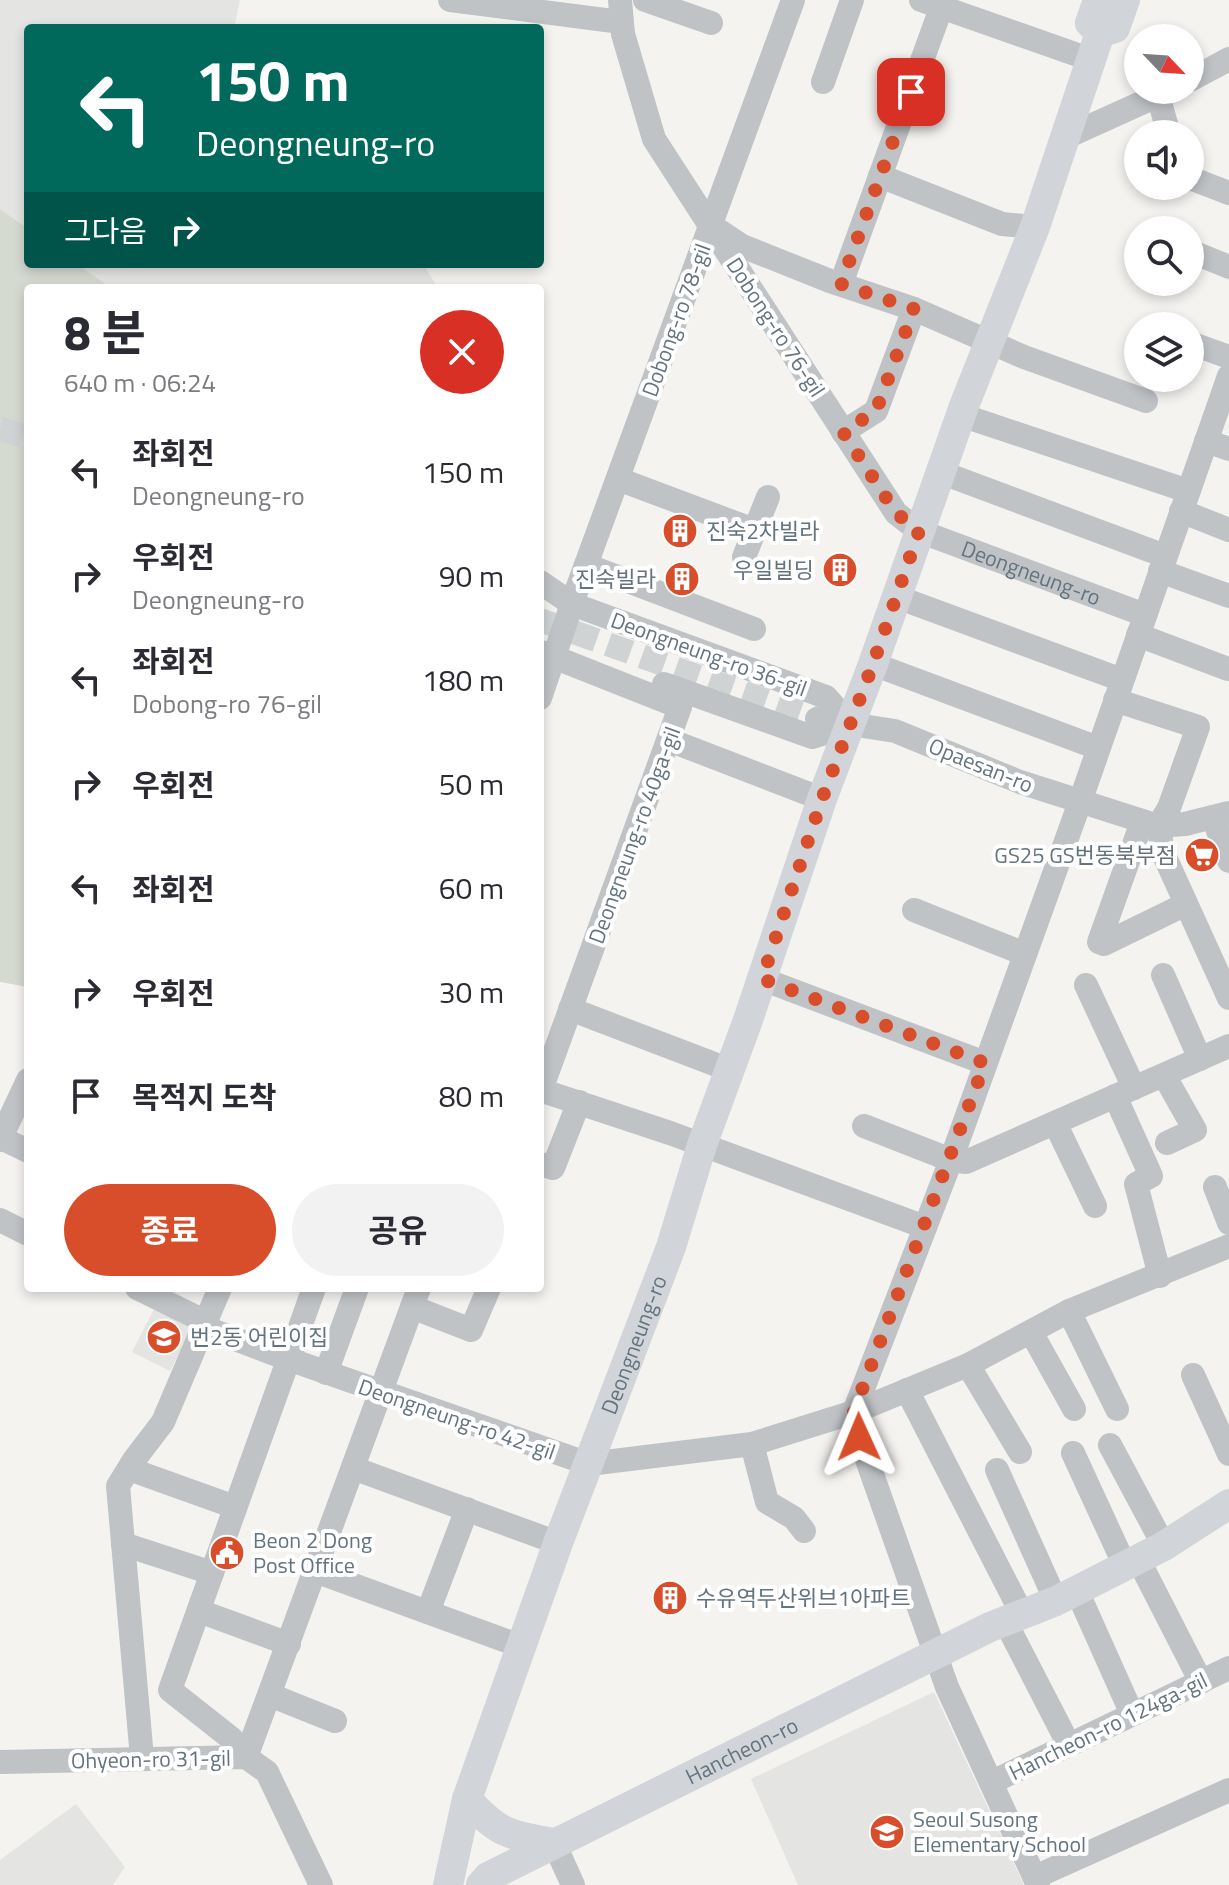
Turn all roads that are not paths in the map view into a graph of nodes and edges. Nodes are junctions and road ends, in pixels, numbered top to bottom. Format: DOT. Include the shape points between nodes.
graph roads {
  1 [pos="450,0"];
  2 [pos="645,0"];
  3 [pos="793,0"];
  4 [pos="852,0"];
  5 [pos="1098,0"];
  6 [pos="1125,0"];
  7 [pos="935,2"];
  8 [pos="620,11"];
  9 [pos="711,23"];
  10 [pos="1096,46"];
  11 [pos="1229,59"];
  12 [pos="1204,72"];
  13 [pos="823,82"];
  14 [pos="1140,104"];
  15 [pos="1064,138"];
  16 [pos="880,176"];
  17 [pos="1204,183"];
  18 [pos="1229,193"];
  19 [pos="711,225"];
  20 [pos="1035,227"];
  21 [pos="1204,257"];
  22 [pos="1229,267"];
  23 [pos="841,284"];
  24 [pos="914,309"];
  25 [pos="990,341"];
  26 [pos="1204,348"];
  27 [pos="1229,357"];
  28 [pos="1227,387"];
  29 [pos="1146,401"];
  30 [pos="961,415"];
  31 [pos="843,432"];
  32 [pos="1206,441"];
  33 [pos="1229,449"];
  34 [pos="940,472"];
  35 [pos="618,479"];
  36 [pos="768,497"];
  37 [pos="1185,501"];
  38 [pos="754,530"];
  39 [pos="1229,530"];
  40 [pos="919,531"];
  41 [pos="744,557"];
  42 [pos="1162,564"];
  43 [pos="586,565"];
  44 [pos="544,585"];
  45 [pos="1229,596"];
  46 [pos="897,597"];
  47 [pos="572,604"];
  48 [pos="1141,625"];
  49 [pos="754,629"];
  50 [pos="551,649"];
  51 [pos="873,664"];
  52 [pos="1228,669"];
  53 [pos="544,680"];
  54 [pos="1118,690"];
  55 [pos="817,719"];
  56 [pos="851,725"];
  57 [pos="669,740"];
  58 [pos="1098,748"];
  59 [pos="822,799"];
  60 [pos="1080,802"];
  61 [pos="1221,815"];
  62 [pos="1150,824"];
  63 [pos="1229,861"];
  64 [pos="1186,904"];
  65 [pos="914,910"];
  66 [pos="1025,954"];
  67 [pos="1163,975"];
  68 [pos="762,979"];
  69 [pos="1086,985"];
  70 [pos="1229,998"];
  71 [pos="570,1009"];
  72 [pos="1229,1046"];
  73 [pos="1200,1059"];
  74 [pos="985,1063"];
  75 [pos="730,1070"];
  76 [pos="1164,1075"];
  77 [pos="544,1079"];
  78 [pos="24,1088"];
  79 [pos="544,1091"];
  80 [pos="1124,1092"];
  81 [pos="579,1102"];
  82 [pos="1055,1123"];
  83 [pos="864,1126"];
  84 [pos="0,1139"];
  85 [pos="1167,1143"];
  86 [pos="702,1145"];
  87 [pos="24,1149"];
  88 [pos="951,1160"];
  89 [pos="546,1166"];
  90 [pos="1215,1187"];
  91 [pos="1095,1206"];
  92 [pos="0,1220"];
  93 [pos="1229,1223"];
  94 [pos="925,1227"];
  95 [pos="24,1232"];
  96 [pos="1229,1246"];
  97 [pos="1160,1276"];
  98 [pos="145,1292"];
  99 [pos="218,1292"];
  100 [pos="313,1292"];
  101 [pos="356,1292"];
  102 [pos="487,1292"];
  103 [pos="416,1298"];
  104 [pos="1069,1311"];
  105 [pos="205,1324"];
  106 [pos="1031,1332"];
  107 [pos="288,1359"];
  108 [pos="968,1365"];
  109 [pos="326,1373"];
  110 [pos="1193,1375"];
  111 [pos="907,1390"];
  112 [pos="381,1392"];
  113 [pos="1074,1409"];
  114 [pos="1117,1409"];
  115 [pos="854,1412"];
  116 [pos="752,1444"];
  117 [pos="1110,1445"];
  118 [pos="1020,1452"];
  119 [pos="1073,1453"];
  120 [pos="1229,1454"];
  121 [pos="589,1464"];
  122 [pos="353,1468"];
  123 [pos="129,1469"];
  124 [pos="997,1470"];
  125 [pos="1229,1504"];
  126 [pos="235,1507"];
  127 [pos="467,1509"];
  128 [pos="804,1531"];
  129 [pos="558,1543"];
  130 [pos="123,1544"];
  131 [pos="1142,1557"];
  132 [pos="315,1571"];
  133 [pos="212,1573"];
  134 [pos="1066,1596"];
  135 [pos="199,1611"];
  136 [pos="428,1612"];
  137 [pos="1013,1618"];
  138 [pos="289,1644"];
  139 [pos="523,1647"];
  140 [pos="936,1655"];
  141 [pos="1227,1674"];
  142 [pos="1201,1682"];
  143 [pos="270,1695"];
  144 [pos="1132,1714"];
  145 [pos="335,1721"];
  146 [pos="1069,1745"];
  147 [pos="246,1757"];
  148 [pos="142,1758"];
  149 [pos="0,1762"];
  150 [pos="992,1782"];
  151 [pos="1229,1790"];
  152 [pos="467,1799"];
  153 [pos="554,1843"];
  154 [pos="1036,1881"];
  155 [pos="321,1885"];
  156 [pos="448,1885"];
  157 [pos="481,1885"];
  158 [pos="573,1885"];
  1 -- 8 [label="street, Dobong-ro 76-gil"];
  2 -- 9 [label="street"];
  3 -- 19 [label="street, Dobong-ro 78-gil"];
  4 -- 13 [label="street"];
  5 -- 10 [label="main road, Deongneung-ro" via="1090,23"];
  6 -- 10 [label="main road, Deongneung-ro" via="1115,28"];
  7 -- 10 [label="street"];
  7 -- 16 [label="street"];
  8 -- 19 [label="street, Dobong-ro 76-gil" via="654,139"];
  10 -- 15 [label="main road, Deongneung-ro"];
  11 -- 12 [label="street"];
  14 -- 15 [label="street"];
  15 -- 20 [label="main road, Deongneung-ro"];
  16 -- 20 [label="street" via="1002,224"];
  16 -- 23 [label="street"];
  17 -- 18 [label="street"];
  19 -- 23 [label="street" via="742,246"];
  19 -- 31 [label="street, Dobong-ro 76-gil"];
  19 -- 35 [label="street, Dobong-ro 78-gil"];
  20 -- 25 [label="main road, Deongneung-ro"];
  21 -- 22 [label="street"];
  23 -- 24 [label="street"];
  24 -- 25 [label="street"];
  24 -- 31 [label="street" via="876,411"];
  25 -- 29 [label="street"];
  25 -- 30 [label="main road, Deongneung-ro"];
  26 -- 27 [label="street"];
  28 -- 32 [label="street"];
  30 -- 34 [label="main road, Deongneung-ro"];
  30 -- 37 [label="street"];
  31 -- 40 [label="street, Dobong-ro 76-gil" via="896,513"];
  32 -- 33 [label="street"];
  32 -- 37 [label="street"];
  34 -- 40 [label="main road, Deongneung-ro"];
  34 -- 42 [label="street"];
  35 -- 38 [label="street"];
  35 -- 43 [label="street, Dobong-ro 78-gil"];
  36 -- 38 [label="street"];
  37 -- 39 [label="street"];
  37 -- 42 [label="street"];
  38 -- 41 [label="street"];
  40 -- 46 [label="main road, Deongneung-ro"];
  40 -- 48 [label="street, Deongneung-ro"];
  42 -- 45 [label="street"];
  42 -- 48 [label="street"];
  43 -- 47 [label="street, Dobong-ro 78-gil"];
  43 -- 49 [label="street"];
  44 -- 47 [label="street, Deongneung-ro 36-gil"];
  46 -- 51 [label="main road, Deongneung-ro"];
  46 -- 54 [label="street"];
  47 -- 50 [label="street, Dobong-ro 78-gil"];
  47 -- 56 [label="street, Deongneung-ro 36-gil" via="826,697"];
  48 -- 52 [label="street, Deongneung-ro"];
  48 -- 54 [label="street"];
  50 -- 53 [label="street, Dobong-ro 78-gil"];
  50 -- 56 [label="street, Deongneung-ro 36-gil" via="812,737"];
  50 -- 57 [label="street, Deongneung-ro 40ga-gil" via="680,707"];
  51 -- 56 [label="main road, Deongneung-ro"];
  51 -- 58 [label="street"];
  54 -- 58 [label="street"];
  54 -- 62 [label="street" via="1198,727 1169,808"];
  55 -- 56 [label="street, Opaesan-ro"];
  56 -- 59 [label="main road, Deongneung-ro"];
  56 -- 60 [label="street, Opaesan-ro" via="895,731"];
  57 -- 59 [label="street"];
  57 -- 71 [label="street, Deongneung-ro 40ga-gil"];
  58 -- 60 [label="street"];
  59 -- 68 [label="main road, Deongneung-ro"];
  60 -- 62 [label="street, Opaesan-ro"];
  60 -- 66 [label="street"];
  61 -- 62 [label="street, Opaesan-ro"];
  61 -- 63 [label="street"];
  62 -- 64 [label="street"];
  62 -- 64 [label="street" via="1099,942"];
  64 -- 70 [label="street"];
  65 -- 66 [label="street"];
  66 -- 74 [label="street"];
  67 -- 73 [label="street"];
  68 -- 74 [label="street"];
  68 -- 75 [label="main road, Deongneung-ro"];
  69 -- 80 [label="street"];
  71 -- 75 [label="street"];
  71 -- 77 [label="street, Deongneung-ro 40ga-gil"];
  72 -- 73 [label="street"];
  73 -- 76 [label="street"];
  74 -- 88 [label="street"];
  75 -- 86 [label="main road, Deongneung-ro"];
  76 -- 80 [label="street"];
  76 -- 85 [label="street" via="1195,1130"];
  78 -- 84 [label="street"];
  79 -- 81 [label="street"];
  80 -- 82 [label="street"];
  80 -- 97 [label="street" via="1151,1176 1136,1184"];
  81 -- 86 [label="street"];
  81 -- 89 [label="street"];
  82 -- 88 [label="street" via="966,1162"];
  82 -- 91 [label="street"];
  83 -- 88 [label="street"];
  84 -- 87 [label="street"];
  86 -- 94 [label="street"];
  86 -- 121 [label="main road, Deongneung-ro" via="671,1247"];
  88 -- 94 [label="street"];
  90 -- 93 [label="street"];
  92 -- 95 [label="street"];
  94 -- 115 [label="street"];
  96 -- 97 [label="street"];
  97 -- 104 [label="street"];
  98 -- 105 [label="street, Deongneung-ro 42-gil"];
  99 -- 105 [label="street"];
  100 -- 107 [label="street"];
  101 -- 109 [label="street"];
  102 -- 103 [label="street" via="471,1330"];
  103 -- 112 [label="street"];
  104 -- 106 [label="street"];
  104 -- 114 [label="street"];
  105 -- 107 [label="street, Deongneung-ro 42-gil"];
  105 -- 123 [label="street" via="163,1422"];
  106 -- 108 [label="street"];
  106 -- 113 [label="street"];
  107 -- 109 [label="street, Deongneung-ro 42-gil"];
  107 -- 126 [label="street"];
  108 -- 111 [label="street"];
  108 -- 118 [label="street"];
  109 -- 112 [label="street, Deongneung-ro 42-gil"];
  110 -- 120 [label="street"];
  111 -- 115 [label="street"];
  111 -- 137 [label="street"];
  112 -- 121 [label="street, Deongneung-ro 42-gil"];
  112 -- 122 [label="street"];
  115 -- 116 [label="street"];
  115 -- 140 [label="street"];
  116 -- 121 [label="street"];
  116 -- 128 [label="street" via="767,1502 794,1518"];
  117 -- 131 [label="street"];
  119 -- 131 [label="street"];
  121 -- 129 [label="main road, Deongneung-ro"];
  122 -- 127 [label="street"];
  122 -- 132 [label="street"];
  123 -- 126 [label="street"];
  123 -- 130 [label="street" via="118,1486"];
  124 -- 134 [label="street"];
  125 -- 131 [label="main road, Hancheon-ro"];
  126 -- 133 [label="street"];
  127 -- 129 [label="street"];
  127 -- 136 [label="street"];
  129 -- 139 [label="main road, Deongneung-ro"];
  130 -- 133 [label="street"];
  130 -- 148 [label="street"];
  131 -- 134 [label="main road, Hancheon-ro"];
  131 -- 142 [label="street"];
  132 -- 136 [label="street"];
  132 -- 138 [label="street"];
  133 -- 135 [label="street"];
  134 -- 137 [label="main road, Hancheon-ro"];
  134 -- 144 [label="street"];
  135 -- 138 [label="street"];
  135 -- 147 [label="street" via="170,1690 232,1739"];
  136 -- 139 [label="street"];
  137 -- 140 [label="main road, Hancheon-ro"];
  137 -- 146 [label="street"];
  138 -- 143 [label="street"];
  139 -- 152 [label="main road, Deongneung-ro"];
  140 -- 150 [label="street"];
  140 -- 153 [label="main road, Hancheon-ro"];
  141 -- 142 [label="street, Hancheon-ro 124ga-gil"];
  142 -- 144 [label="street, Hancheon-ro 124ga-gil"];
  143 -- 145 [label="street"];
  143 -- 147 [label="street"];
  144 -- 146 [label="street, Hancheon-ro 124ga-gil"];
  146 -- 150 [label="street, Hancheon-ro 124ga-gil"];
  147 -- 148 [label="street, Ohyeon-ro 31-gil"];
  147 -- 155 [label="street, Ohyeon-ro 31-gil" via="267,1772"];
  148 -- 149 [label="street, Ohyeon-ro 31-gil"];
  150 -- 154 [label="street"];
  151 -- 154 [label="street"];
  152 -- 153 [label="main road" via="503,1832"];
  152 -- 156 [label="main road, Deongneung-ro"];
  153 -- 157 [label="main road, Hancheon-ro"];
  153 -- 158 [label="street"];
}
